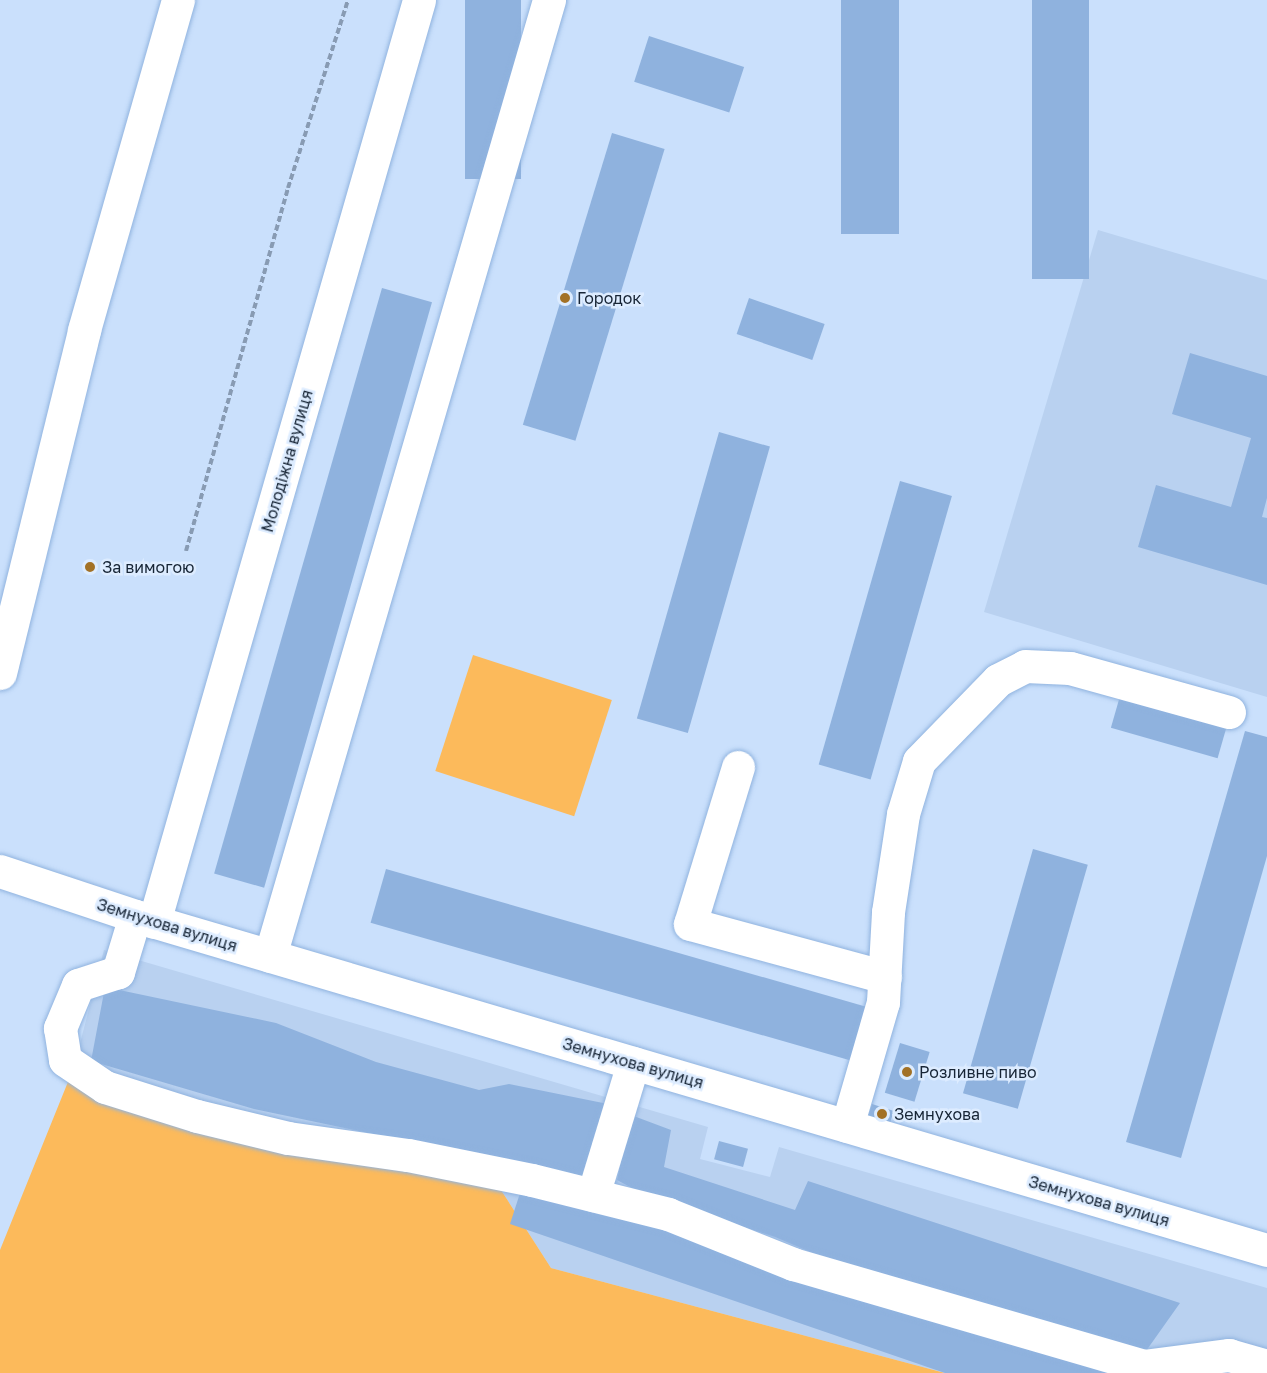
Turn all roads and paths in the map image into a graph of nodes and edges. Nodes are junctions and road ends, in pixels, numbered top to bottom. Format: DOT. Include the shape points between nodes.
graph roads {
  1 [pos="178,0"];
  2 [pos="348,0"];
  3 [pos="419,0"];
  4 [pos="549,0"];
  5 [pos="186,551"];
  6 [pos="0,673"];
  7 [pos="1229,712"];
  8 [pos="738,767"];
  9 [pos="0,871"];
  10 [pos="144,919"];
  11 [pos="270,956"];
  12 [pos="885,977"];
  13 [pos="633,1063"];
  14 [pos="848,1126"];
  15 [pos="593,1195"];
  16 [pos="1267,1250"];
  17 [pos="1267,1366"];
  1 -- 6 [label="main road" via="84,330"];
  2 -- 5 [label="path" via="288,188"];
  3 -- 10 [label="main road, Молодіжна вулиця"];
  4 -- 11 [label="main road"];
  7 -- 12 [label="main road" via="1070,668 1025,666 998,680 919,761 900,836 888,912"];
  8 -- 12 [label="main road" via="690,924"];
  9 -- 10 [label="main road, Земнухова вулиця"];
  10 -- 11 [label="main road, Земнухова вулиця"];
  10 -- 15 [label="main road, Молодіжна вулиця" via="118,972 78,985 60,1028 65,1060 105,1087 197,1116 288,1138 408,1155"];
  11 -- 13 [label="main road, Земнухова вулиця"];
  12 -- 14 [label="main road" via="883,1002"];
  13 -- 14 [label="main road, Земнухова вулиця"];
  13 -- 15 [label="main road"];
  14 -- 16 [label="main road, Земнухова вулиця"];
  15 -- 17 [label="main road" via="668,1214 793,1264 1143,1366 1229,1355"];
}
